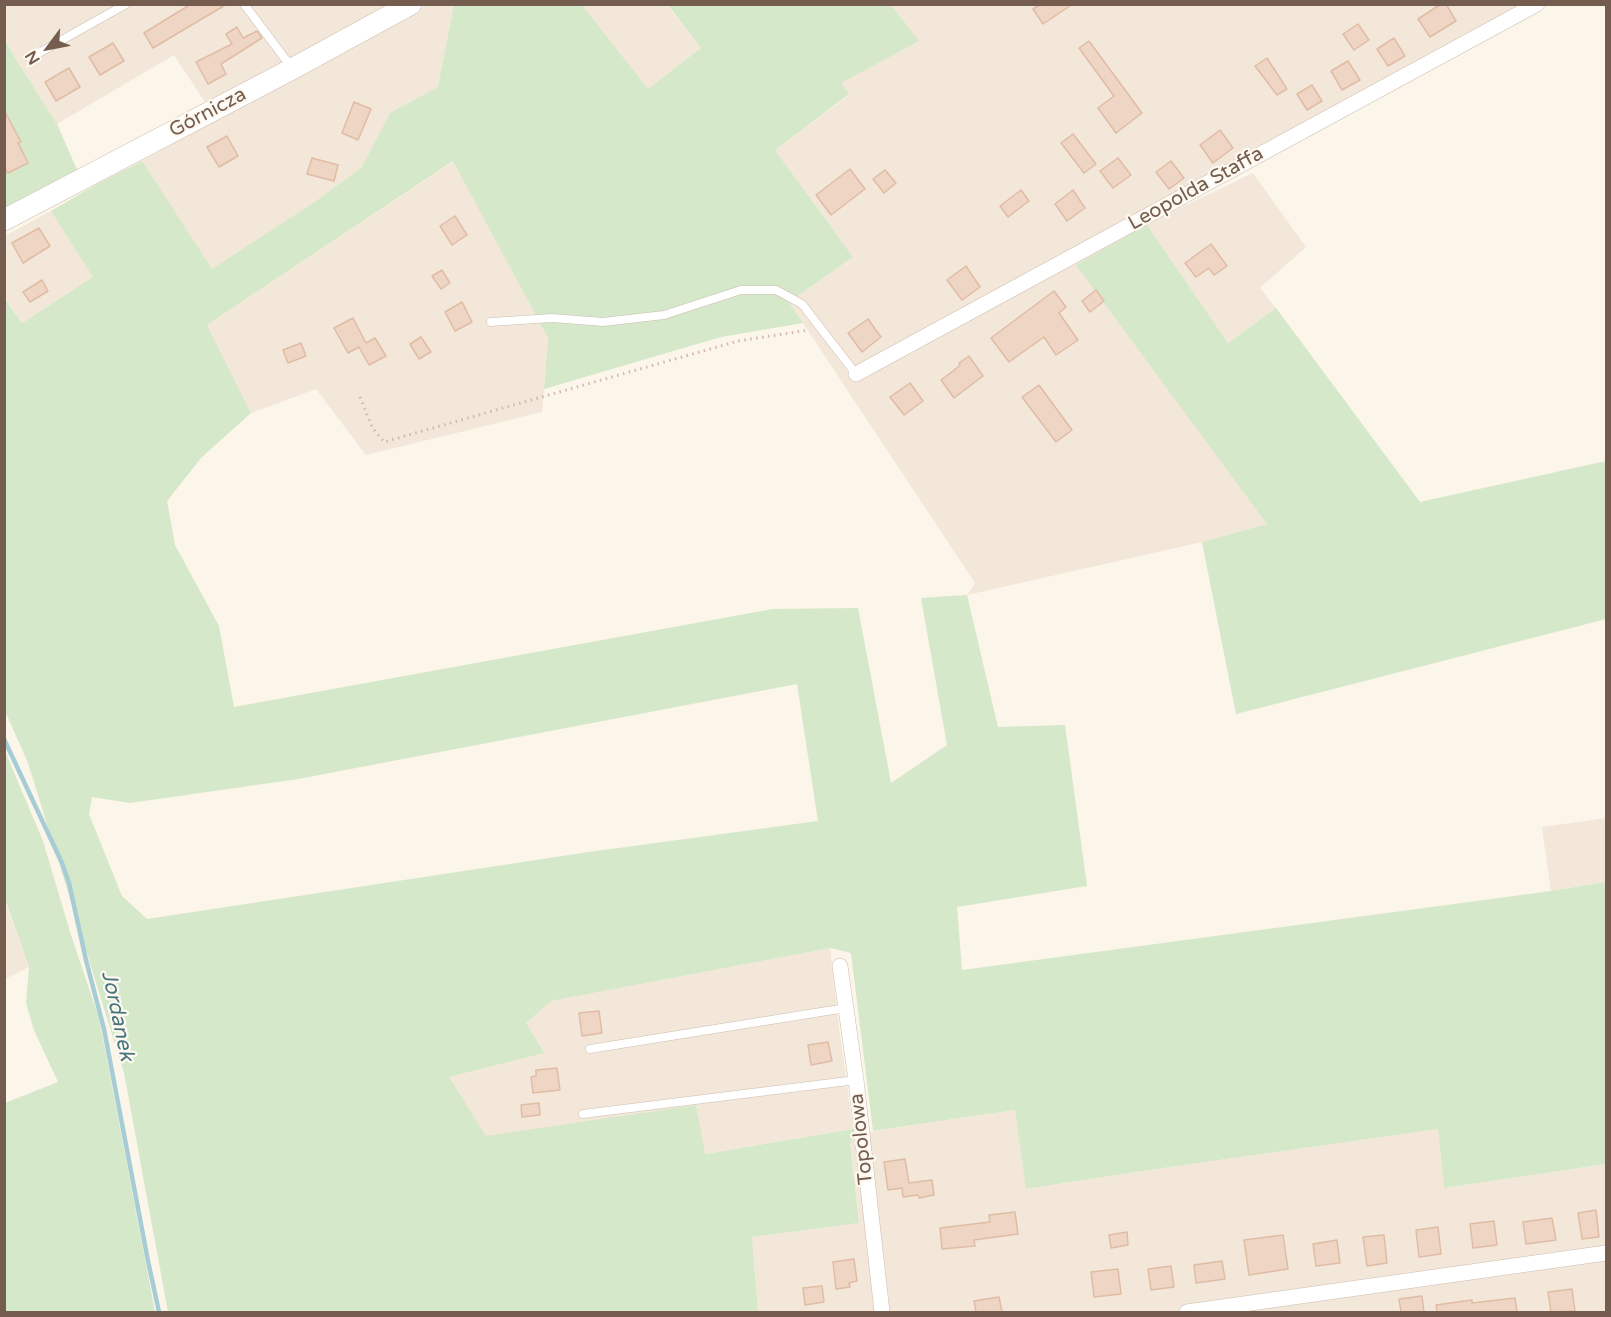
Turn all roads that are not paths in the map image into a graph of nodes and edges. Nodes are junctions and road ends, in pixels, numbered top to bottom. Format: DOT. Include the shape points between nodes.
graph roads {
  1 [pos="126,4"];
  2 [pos="244,4"];
  3 [pos="411,4"];
  4 [pos="1537,4"];
  5 [pos="30,58"];
  6 [pos="292,69"];
  7 [pos="4,220"];
  8 [pos="491,322"];
  9 [pos="855,375"];
  10 [pos="840,966"];
  11 [pos="846,1008"];
  12 [pos="590,1050"];
  13 [pos="856,1080"];
  14 [pos="584,1114"];
  15 [pos="1606,1253"];
  16 [pos="882,1312"];
  17 [pos="1187,1312"];
  1 -- 5 [label="lane"];
  2 -- 6 [label="lane"];
  3 -- 6 [label="street, Górnicza"];
  4 -- 9 [label="street, Leopolda Staffa"];
  6 -- 7 [label="street, Górnicza"];
  8 -- 9 [label="lane" via="552,318 603,322 664,315 741,290 776,290 802,304"];
  10 -- 11 [label="street, Topolowa"];
  11 -- 12 [label="lane"];
  11 -- 13 [label="street, Topolowa"];
  13 -- 14 [label="lane"];
  13 -- 16 [label="street, Topolowa"];
  15 -- 17 [label="street"];
}
